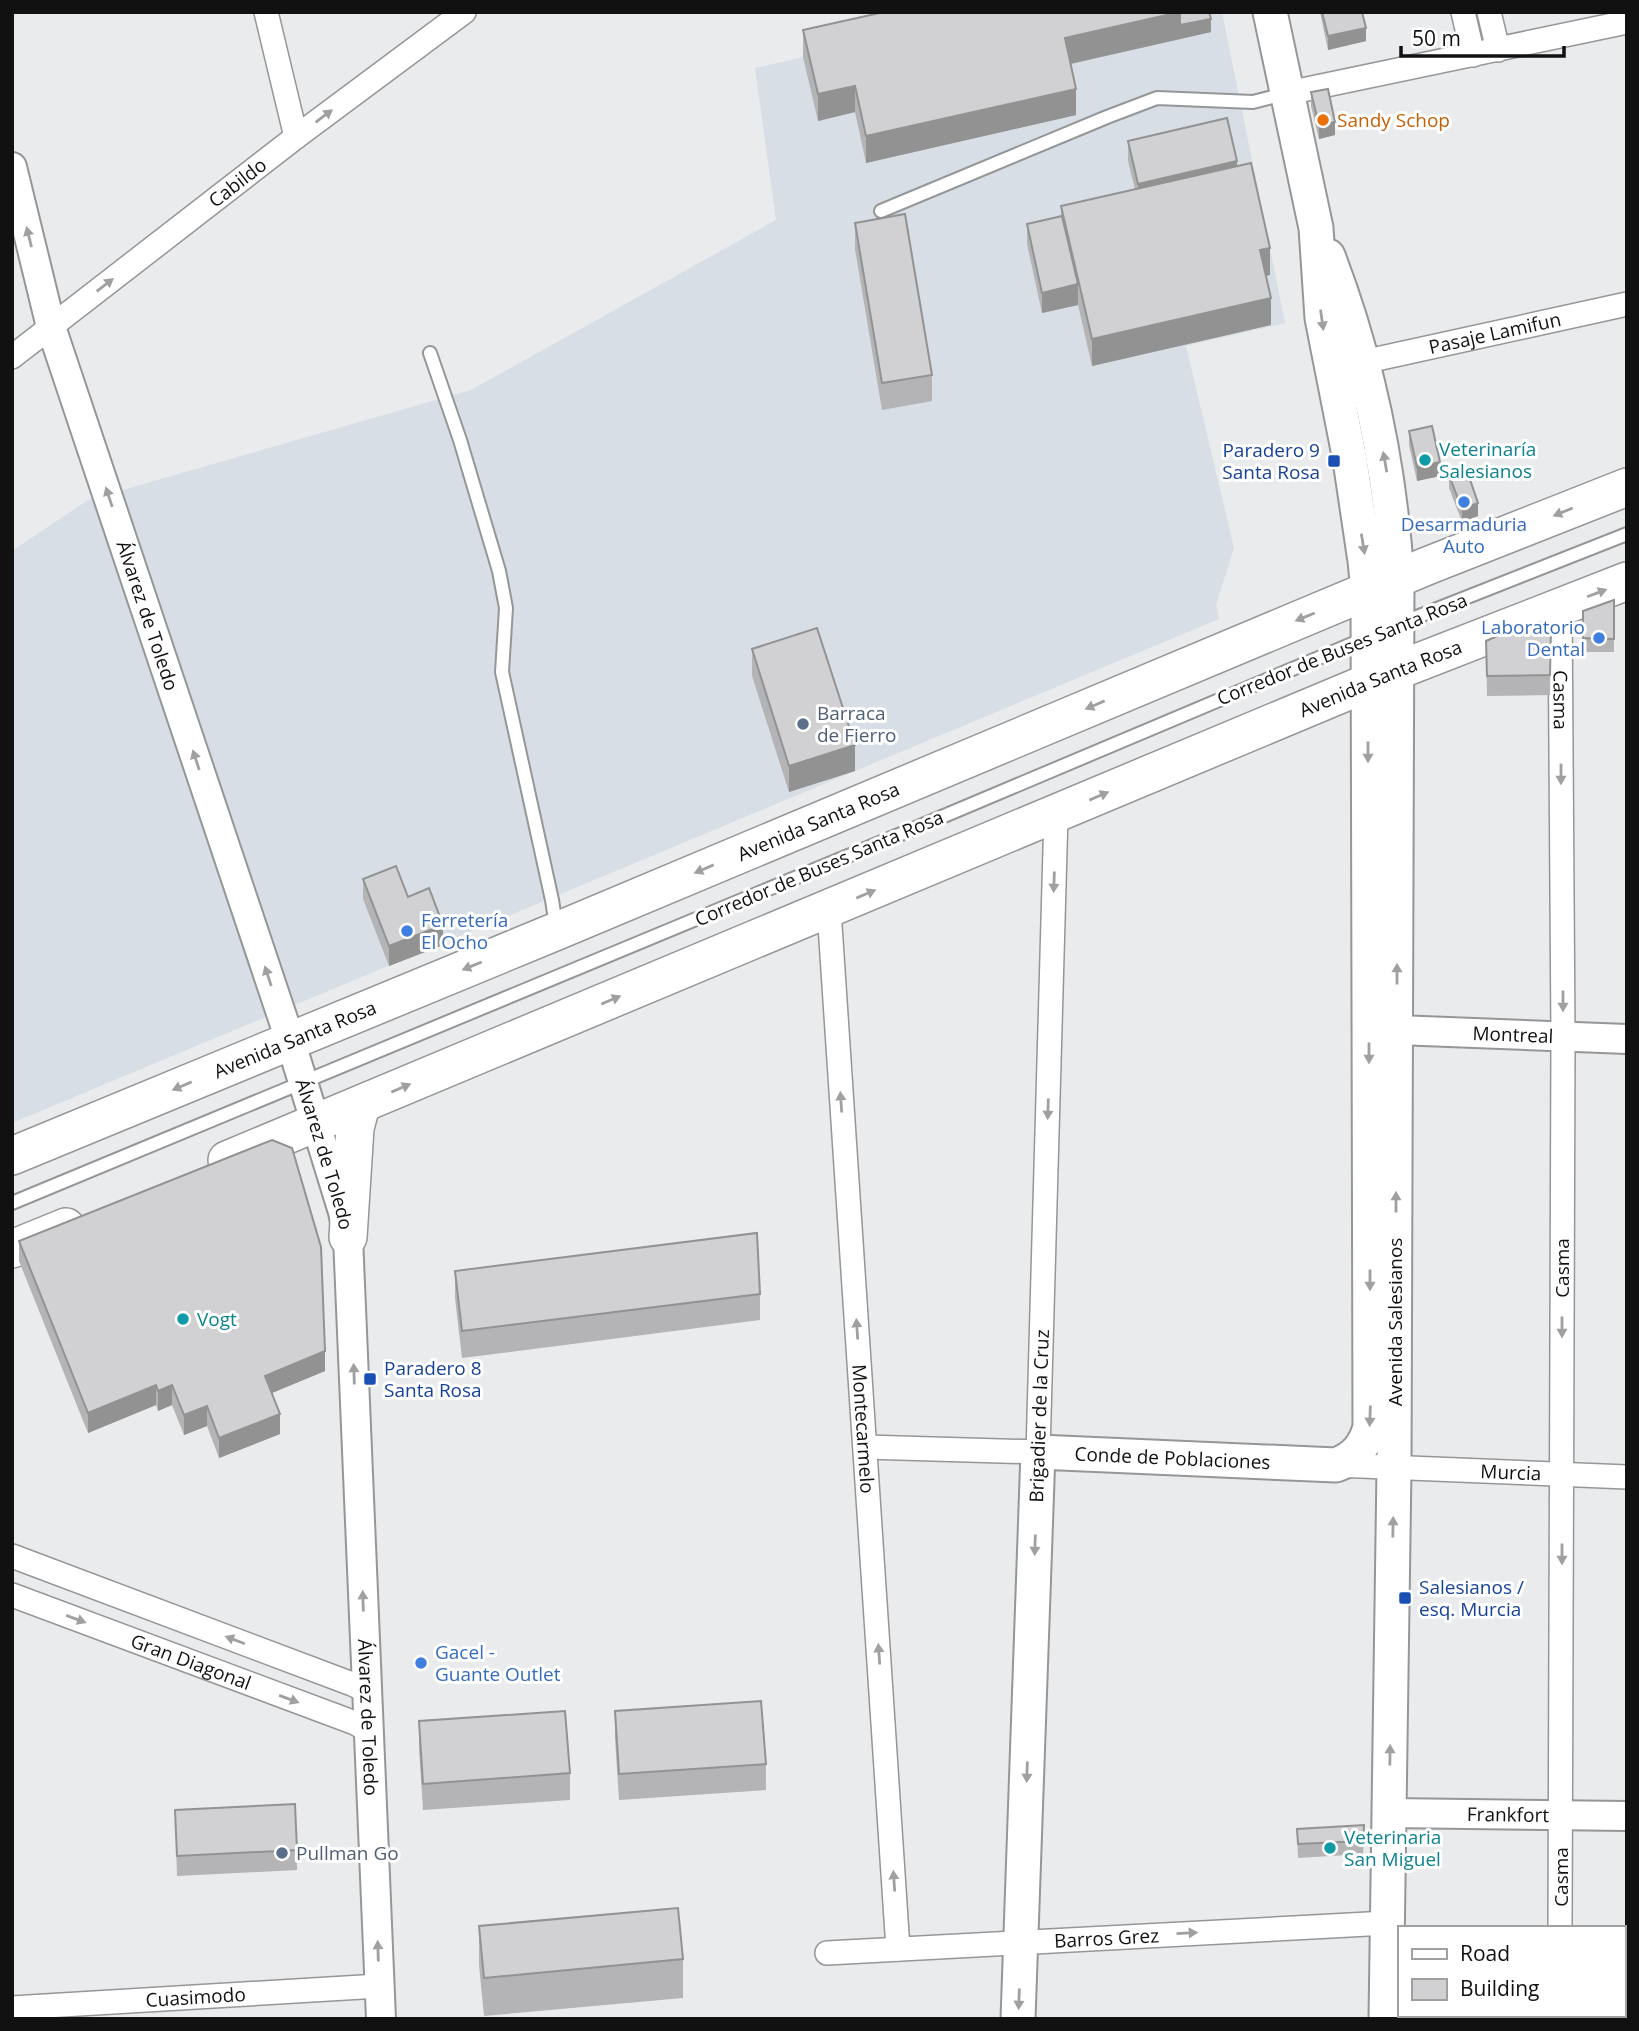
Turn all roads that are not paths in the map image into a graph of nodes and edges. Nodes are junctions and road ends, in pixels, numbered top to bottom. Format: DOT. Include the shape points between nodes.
graph roads {
  1 [pos="266,12"];
  2 [pos="464,12"];
  3 [pos="1270,12"];
  4 [pos="1463,12"];
  5 [pos="1489,12"];
  6 [pos="1627,22"];
  7 [pos="1498,50"];
  8 [pos="1473,55"];
  9 [pos="1287,93"];
  10 [pos="296,137"];
  11 [pos="12,167"];
  12 [pos="881,211"];
  13 [pos="1316,228"];
  14 [pos="1627,304"];
  15 [pos="51,327"];
  16 [pos="430,353"];
  17 [pos="12,357"];
  18 [pos="1363,362"];
  19 [pos="1627,487"];
  20 [pos="1627,534"];
  21 [pos="1627,581"];
  22 [pos="1382,585"];
  23 [pos="1560,607"];
  24 [pos="1382,631"];
  25 [pos="1382,677"];
  26 [pos="1056,814"];
  27 [pos="829,910"];
  28 [pos="557,931"];
  29 [pos="1397,1030"];
  30 [pos="1563,1036"];
  31 [pos="1627,1039"];
  32 [pos="290,1040"];
  33 [pos="303,1083"];
  34 [pos="361,1105"];
  35 [pos="316,1124"];
  36 [pos="12,1156"];
  37 [pos="201,1171"];
  38 [pos="12,1203"];
  39 [pos="100,1213"];
  40 [pos="348,1237"];
  41 [pos="12,1249"];
  42 [pos="865,1447"];
  43 [pos="1038,1452"];
  44 [pos="1336,1465"];
  45 [pos="1394,1468"];
  46 [pos="1562,1475"];
  47 [pos="1627,1477"];
  48 [pos="12,1556"];
  49 [pos="12,1595"];
  50 [pos="367,1691"];
  51 [pos="368,1730"];
  52 [pos="1389,1813"];
  53 [pos="1561,1815"];
  54 [pos="1627,1816"];
  55 [pos="1388,1923"];
  56 [pos="1560,1926"];
  57 [pos="1021,1942"];
  58 [pos="898,1949"];
  59 [pos="827,1953"];
  60 [pos="379,1986"];
  61 [pos="12,2008"];
  62 [pos="381,2019"];
  63 [pos="1018,2019"];
  64 [pos="1386,2019"];
  1 -- 10 [label="street"];
  10 -- 2 [label="street, Cabildo, one-way"];
  3 -- 9 [label="main road"];
  4 -- 8 [label="street"];
  5 -- 7 [label="street"];
  6 -- 7 [label="street"];
  7 -- 8 [label="street"];
  8 -- 9 [label="street"];
  9 -- 12 [label="lane" via="1253,102 1157,98"];
  9 -- 13 [label="main road"];
  15 -- 10 [label="street, Cabildo, one-way"];
  15 -- 11 [label="street, Álvarez de Toledo, one-way"];
  13 -- 18 [label="main road"];
  13 -- 22 [label="main road, one-way" via="1322,318 1365,561"];
  14 -- 18 [label="street, Pasaje Lamifun"];
  15 -- 17 [label="street, Cabildo"];
  32 -- 15 [label="street, Álvarez de Toledo, one-way"];
  16 -- 28 [label="lane" via="499,571 506,608 502,672"];
  22 -- 18 [label="main road, one-way" via="1387,478"];
  19 -- 22 [label="main road, Avenida Santa Rosa, one-way"];
  20 -- 24 [label="lane, Corredor de Buses Santa Rosa"];
  23 -- 21 [label="main road, Avenida Santa Rosa, one-way"];
  22 -- 24 [label="main road, Avenida Salesianos"];
  22 -- 28 [label="main road, Avenida Santa Rosa, one-way"];
  23 -- 25 [label="main road, Avenida Santa Rosa"];
  23 -- 30 [label="street, Casma, one-way"];
  24 -- 25 [label="main road, Avenida Salesianos"];
  24 -- 33 [label="lane, Corredor de Buses Santa Rosa"];
  26 -- 25 [label="main road, Avenida Santa Rosa, one-way"];
  29 -- 25 [label="main road, Avenida Salesianos, one-way"];
  25 -- 44 [label="main road, Avenida Salesianos, one-way" via="1370,1427 1357,1453"];
  27 -- 26 [label="main road, Avenida Santa Rosa, one-way"];
  26 -- 43 [label="street, Brigadier de la Cruz, one-way"];
  34 -- 27 [label="main road, Avenida Santa Rosa, one-way"];
  42 -- 27 [label="street, Montecarmelo, one-way"];
  28 -- 32 [label="main road, Avenida Santa Rosa, one-way"];
  29 -- 30 [label="street, Montreal"];
  45 -- 29 [label="main road, Avenida Salesianos, one-way"];
  30 -- 31 [label="street, Montreal"];
  30 -- 46 [label="street, Casma, one-way"];
  32 -- 33 [label="street, Álvarez de Toledo"];
  32 -- 36 [label="main road, Avenida Santa Rosa, one-way"];
  33 -- 35 [label="street, Álvarez de Toledo"];
  33 -- 38 [label="lane, Corredor de Buses Santa Rosa"];
  34 -- 35 [label="main road, Avenida Santa Rosa"];
  34 -- 40 [label="main road" via="355,1128"];
  35 -- 37 [label="main road, Avenida Santa Rosa"];
  35 -- 40 [label="street, Álvarez de Toledo"];
  39 -- 41 [label="main road"];
  50 -- 40 [label="street, Álvarez de Toledo, one-way"];
  42 -- 43 [label="street, Conde de Poblaciones"];
  58 -- 42 [label="street, Montecarmelo, one-way"];
  43 -- 44 [label="main road, Conde de Poblaciones"];
  43 -- 57 [label="main road, Brigadier de la Cruz, one-way"];
  44 -- 45 [label="street, Conde de Poblaciones"];
  45 -- 46 [label="street, Murcia"];
  52 -- 45 [label="main road, Avenida Salesianos, one-way"];
  46 -- 47 [label="street, Murcia"];
  46 -- 53 [label="street, Casma, one-way"];
  50 -- 48 [label="street, Gran Diagonal, one-way"];
  49 -- 51 [label="street, Gran Diagonal, one-way"];
  50 -- 51 [label="street, Álvarez de Toledo"];
  60 -- 51 [label="street, Álvarez de Toledo, one-way"];
  52 -- 53 [label="street, Frankfort"];
  52 -- 55 [label="main road, Avenida Salesianos"];
  53 -- 54 [label="street, Frankfort"];
  53 -- 56 [label="street, Casma"];
  57 -- 55 [label="street, Barros Grez, one-way"];
  55 -- 64 [label="main road, Avenida Salesianos"];
  57 -- 58 [label="street, Barros Grez"];
  57 -- 63 [label="main road, Brigadier de la Cruz, one-way"];
  58 -- 59 [label="street, Barros Grez"];
  60 -- 61 [label="street, Cuasimodo"];
  60 -- 62 [label="street, Álvarez de Toledo"];
}
